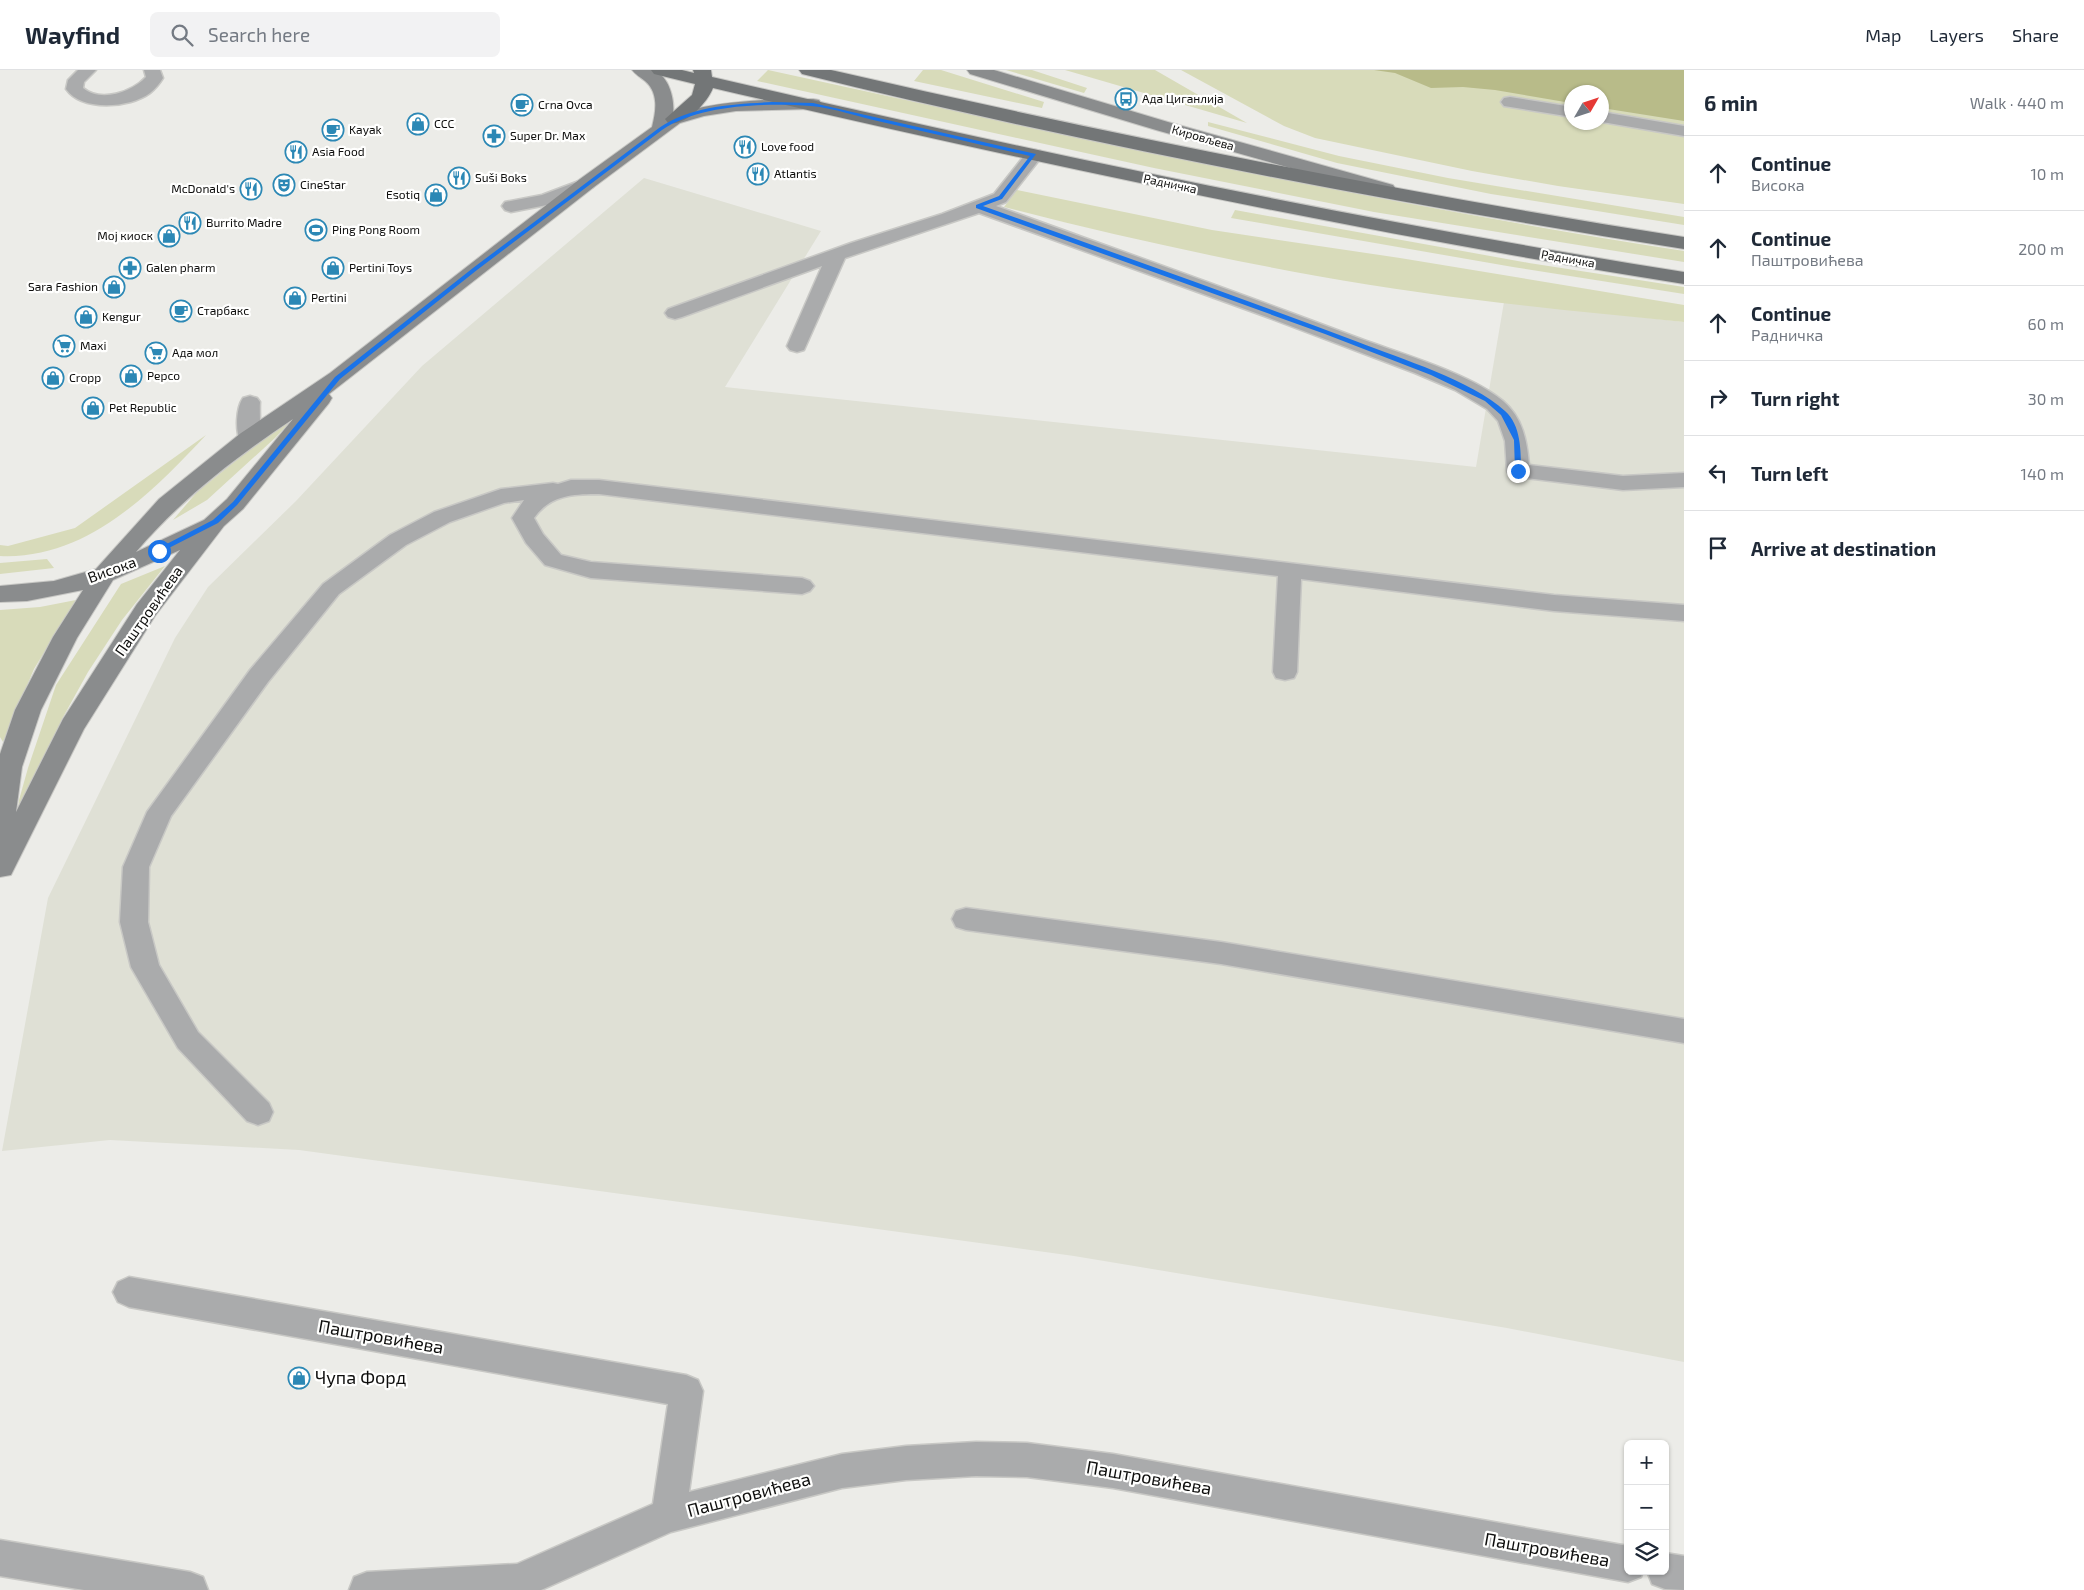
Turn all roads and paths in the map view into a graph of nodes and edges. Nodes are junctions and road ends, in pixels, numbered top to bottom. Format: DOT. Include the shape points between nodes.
graph roads {
  1 [pos="88,70"];
  2 [pos="152,70"];
  3 [pos="641,70"];
  4 [pos="660,70"];
  5 [pos="808,70"];
  6 [pos="976,70"];
  7 [pos="704,75"];
  8 [pos="1510,102"];
  9 [pos="813,104"];
  10 [pos="1564,111"];
  11 [pos="1609,118"];
  12 [pos="667,124"];
  13 [pos="1684,130"];
  14 [pos="1034,155"];
  15 [pos="587,183"];
  16 [pos="1431,202"];
  17 [pos="511,206"];
  18 [pos="978,206"];
  19 [pos="1684,243"];
  20 [pos="837,255"];
  21 [pos="1684,278"];
  22 [pos="675,313"];
  23 [pos="797,346"];
  24 [pos="338,378"];
  25 [pos="250,402"];
  26 [pos="249,438"];
  27 [pos="1684,480"];
  28 [pos="571,488"];
  29 [pos="216,521"];
  30 [pos="1290,570"];
  31 [pos="105,574"];
  32 [pos="802,586"];
  33 [pos="0,594"];
  34 [pos="1684,613"];
  35 [pos="1285,672"];
  36 [pos="1,800"];
  37 [pos="0,869"];
  38 [pos="966,919"];
  39 [pos="1684,1031"];
  40 [pos="258,1112"];
  41 [pos="130,1292"];
  42 [pos="669,1515"];
  43 [pos="0,1558"];
  44 [pos="1624,1563"];
  45 [pos="1669,1572"];
  46 [pos="1684,1574"];
  47 [pos="190,1590"];
  48 [pos="367,1590"];
  1 -- 2 [label="lane" via="75,80 76,92 83,97 105,100 144,91 155,78"];
  3 -- 12 [label="main road" via="660,85"];
  4 -- 7 [label="main road, Радничка"];
  5 -- 16 [label="main road" via="1046,125"];
  6 -- 16 [label="main road, Кировљева"];
  7 -- 9 [label="main road, Радничка"];
  7 -- 12 [label="main road" via="702,94"];
  8 -- 10 [label="lane"];
  9 -- 12 [label="main road, Паштровићева" via="736,106 703,111"];
  9 -- 14 [label="main road, Радничка"];
  11 -- 13 [label="lane"];
  12 -- 15 [label="main road, Паштровићева"];
  14 -- 18 [label="lane" via="1000,198"];
  14 -- 21 [label="main road, Радничка" via="1382,227"];
  15 -- 17 [label="lane" via="546,200"];
  15 -- 24 [label="main road, Паштровићева"];
  16 -- 19 [label="main road"];
  18 -- 20 [label="lane"];
  18 -- 27 [label="lane" via="1433,373 1487,400 1504,414 1517,440 1518,471 1623,483"];
  20 -- 22 [label="lane"];
  20 -- 23 [label="lane"];
  24 -- 26 [label="main road, Паштровићева"];
  24 -- 29 [label="main road, Паштровићева" via="235,504"];
  25 -- 26 [label="lane"];
  26 -- 31 [label="main road, Паштровићева" via="167,504"];
  28 -- 30 [label="lane" via="598,487"];
  28 -- 32 [label="lane" via="535,501 523,518 534,538 553,560 591,570"];
  28 -- 40 [label="lane" via="501,496 442,517 398,540 331,589 260,676 160,812 136,867 134,922 145,966 188,1040"];
  29 -- 31 [label="main road, Висока" via="159,551"];
  29 -- 37 [label="main road, Паштровићева" via="146,610 72,726"];
  30 -- 34 [label="lane" via="1554,603"];
  30 -- 35 [label="lane"];
  31 -- 33 [label="main road, Висока" via="57,588"];
  31 -- 36 [label="main road, Паштровићева" via="65,637 28,710"];
  36 -- 37 [label="main road"];
  38 -- 39 [label="lane" via="1221,953"];
  41 -- 42 [label="lane, Паштровићева" via="686,1391"];
  42 -- 44 [label="lane, Паштровићева" via="842,1470 958,1460 1027,1460 1113,1471"];
  42 -- 48 [label="lane, Паштровићева" via="518,1582"];
  43 -- 47 [label="lane"];
  45 -- 46 [label="lane"];
}
